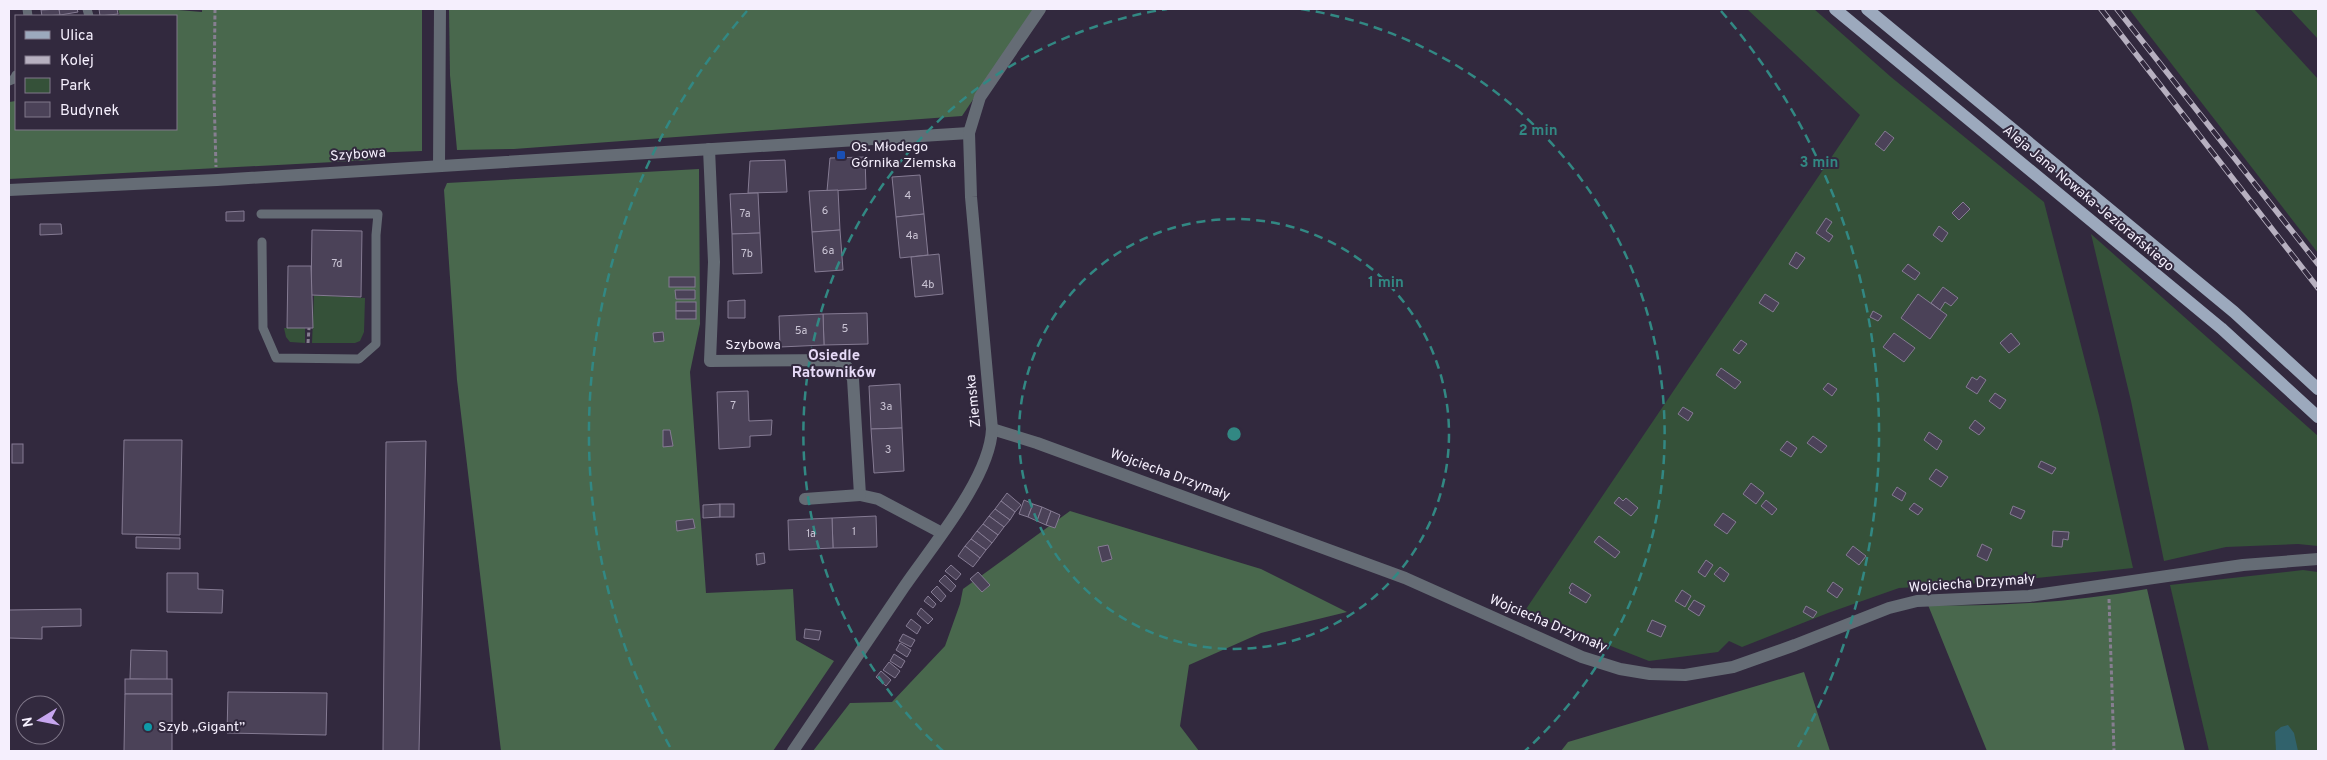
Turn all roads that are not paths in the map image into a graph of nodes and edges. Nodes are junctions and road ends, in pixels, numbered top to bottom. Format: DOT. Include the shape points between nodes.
graph roads {
  1 [pos="440,9"];
  2 [pos="1040,9"];
  3 [pos="1835,9"];
  4 [pos="1867,9"];
  5 [pos="969,132"];
  6 [pos="709,149"];
  7 [pos="439,166"];
  8 [pos="9,190"];
  9 [pos="261,214"];
  10 [pos="262,242"];
  11 [pos="2318,389"];
  12 [pos="2318,417"];
  13 [pos="992,429"];
  14 [pos="860,496"];
  15 [pos="806,499"];
  16 [pos="942,533"];
  17 [pos="2318,559"];
  18 [pos="793,751"];
  1 -- 7 [label="street"];
  2 -- 5 [label="street, Ziemska" via="980,97"];
  3 -- 12 [label="main road, Aleja Jana Nowaka-Jeziorańskiego" via="2207,317"];
  4 -- 11 [label="main road, Aleja Jana Nowaka-Jeziorańskiego" via="2234,312"];
  5 -- 6 [label="street, Szybowa"];
  5 -- 13 [label="street, Ziemska" via="971,197"];
  6 -- 7 [label="street, Szybowa"];
  6 -- 14 [label="street, Szybowa" via="714,262 710,361 836,360 847,367 852,379"];
  7 -- 8 [label="street, Szybowa"];
  9 -- 10 [label="lane" via="378,214 376,344 359,359 276,358 263,328"];
  13 -- 16 [label="street, Ziemska" via="992,444 986,461"];
  13 -- 17 [label="street, Wojciecha Drzymały" via="1378,568 1467,604 1582,657 1650,674 1685,675 1733,667 1910,602 2005,598 2243,564"];
  14 -- 15 [label="street"];
  14 -- 16 [label="street" via="878,499"];
  16 -- 18 [label="street, Ziemska"];
}
